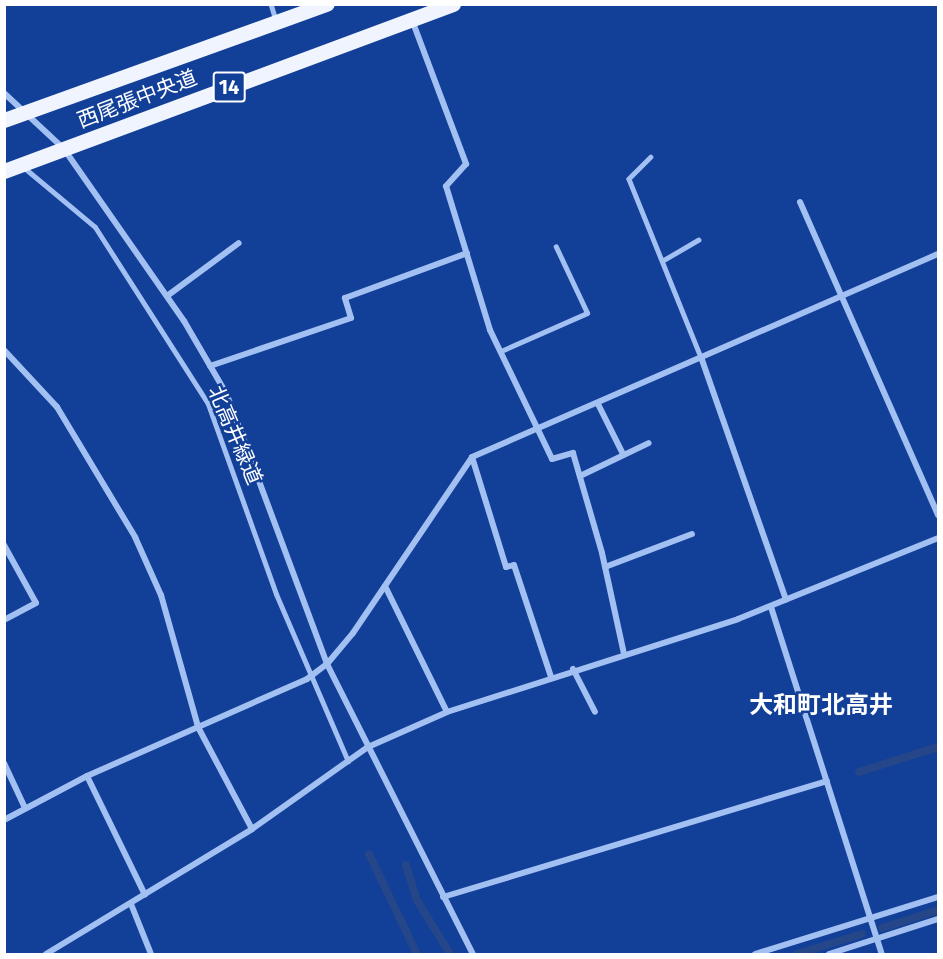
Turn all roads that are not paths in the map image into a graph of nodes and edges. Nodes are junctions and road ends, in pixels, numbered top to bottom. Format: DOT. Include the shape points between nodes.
graph roads {
  1 [pos="271,4"];
  2 [pos="327,4"];
  3 [pos="453,4"];
  4 [pos="412,19"];
  5 [pos="277,22"];
  6 [pos="4,93"];
  7 [pos="27,112"];
  8 [pos="4,120"];
  9 [pos="64,149"];
  10 [pos="651,157"];
  11 [pos="20,165"];
  12 [pos="4,171"];
  13 [pos="800,202"];
  14 [pos="698,240"];
  15 [pos="239,243"];
  16 [pos="556,247"];
  17 [pos="467,254"];
  18 [pos="939,254"];
  19 [pos="662,261"];
  20 [pos="167,296"];
  21 [pos="843,296"];
  22 [pos="4,350"];
  23 [pos="501,351"];
  24 [pos="701,357"];
  25 [pos="210,366"];
  26 [pos="598,404"];
  27 [pos="539,429"];
  28 [pos="648,443"];
  29 [pos="623,454"];
  30 [pos="472,457"];
  31 [pos="580,476"];
  32 [pos="939,515"];
  33 [pos="692,534"];
  34 [pos="939,538"];
  35 [pos="4,545"];
  36 [pos="605,567"];
  37 [pos="385,586"];
  38 [pos="786,600"];
  39 [pos="771,607"];
  40 [pos="4,620"];
  41 [pos="624,654"];
  42 [pos="327,664"];
  43 [pos="573,669"];
  44 [pos="312,675"];
  45 [pos="550,677"];
  46 [pos="447,712"];
  47 [pos="595,712"];
  48 [pos="198,727"];
  49 [pos="368,747"];
  50 [pos="348,761"];
  51 [pos="4,763"];
  52 [pos="87,776"];
  53 [pos="827,781"];
  54 [pos="25,808"];
  55 [pos="4,820"];
  56 [pos="252,829"];
  57 [pos="145,895"];
  58 [pos="443,897"];
  59 [pos="939,897"];
  60 [pos="131,904"];
  61 [pos="871,918"];
  62 [pos="939,920"];
  63 [pos="877,939"];
  64 [pos="46,954"];
  65 [pos="150,954"];
  66 [pos="473,954"];
  67 [pos="755,954"];
  68 [pos="829,954"];
  69 [pos="882,954"];
  1 -- 5 [label="lane"];
  2 -- 5 [label="main road, 西尾張中央道 / 14"];
  3 -- 4 [label="main road, 西尾張中央道 / 14"];
  4 -- 9 [label="main road, 西尾張中央道 / 14"];
  4 -- 17 [label="street" via="466,164 446,186"];
  5 -- 7 [label="main road, 西尾張中央道 / 14"];
  6 -- 7 [label="street"];
  7 -- 8 [label="main road, 西尾張中央道 / 14"];
  7 -- 9 [label="street"];
  9 -- 11 [label="main road, 西尾張中央道 / 14"];
  9 -- 20 [label="street"];
  10 -- 19 [label="lane" via="629,179"];
  11 -- 12 [label="main road, 西尾張中央道 / 14"];
  11 -- 44 [label="street, 北高井緑道" via="95,227 208,404 276,594"];
  13 -- 21 [label="street"];
  14 -- 19 [label="lane"];
  15 -- 20 [label="street"];
  16 -- 23 [label="lane" via="587,313"];
  17 -- 23 [label="street"];
  17 -- 25 [label="street" via="345,298 351,318"];
  18 -- 21 [label="street"];
  19 -- 24 [label="lane"];
  20 -- 25 [label="street"];
  21 -- 24 [label="street"];
  21 -- 32 [label="street"];
  22 -- 48 [label="street" via="57,407 135,537 161,595"];
  23 -- 27 [label="street"];
  24 -- 26 [label="street"];
  24 -- 38 [label="street"];
  25 -- 42 [label="street" via="249,451"];
  26 -- 27 [label="street"];
  26 -- 29 [label="street"];
  27 -- 30 [label="street"];
  27 -- 31 [label="street" via="552,459 573,453"];
  28 -- 29 [label="street"];
  29 -- 31 [label="street"];
  30 -- 37 [label="street"];
  30 -- 45 [label="street" via="506,567 514,565"];
  31 -- 36 [label="street"];
  33 -- 36 [label="street"];
  34 -- 38 [label="street"];
  35 -- 40 [label="street" via="36,603"];
  36 -- 41 [label="street"];
  37 -- 42 [label="street"];
  37 -- 46 [label="street"];
  38 -- 39 [label="street"];
  39 -- 41 [label="street"];
  39 -- 53 [label="street"];
  41 -- 43 [label="street"];
  42 -- 44 [label="street"];
  42 -- 49 [label="street"];
  43 -- 45 [label="street"];
  43 -- 47 [label="street"];
  44 -- 48 [label="street"];
  44 -- 50 [label="street, 北高井緑道"];
  45 -- 46 [label="street"];
  46 -- 49 [label="street"];
  48 -- 52 [label="street"];
  48 -- 56 [label="street"];
  49 -- 50 [label="street"];
  49 -- 58 [label="street"];
  50 -- 56 [label="street"];
  51 -- 54 [label="street"];
  52 -- 54 [label="street"];
  52 -- 57 [label="street"];
  53 -- 58 [label="street"];
  53 -- 61 [label="street"];
  54 -- 55 [label="street"];
  56 -- 57 [label="street"];
  57 -- 60 [label="street"];
  58 -- 66 [label="street"];
  59 -- 61 [label="street"];
  60 -- 64 [label="street"];
  60 -- 65 [label="street"];
  61 -- 63 [label="street"];
  61 -- 67 [label="street"];
  62 -- 63 [label="street"];
  63 -- 68 [label="street"];
  63 -- 69 [label="street"];
}
